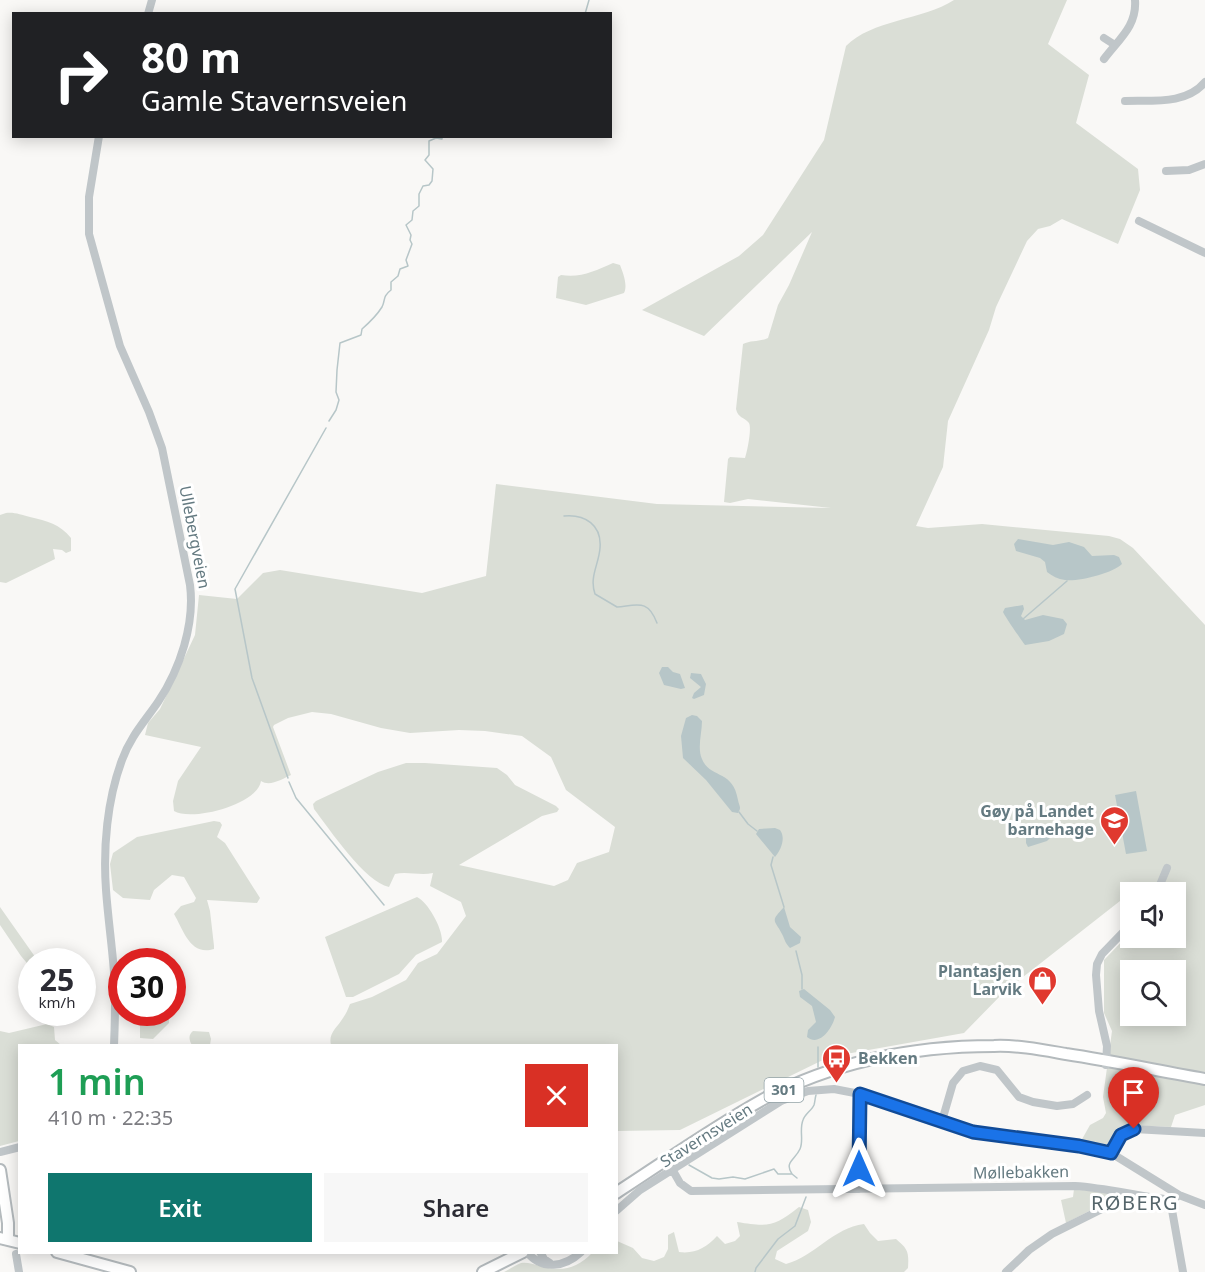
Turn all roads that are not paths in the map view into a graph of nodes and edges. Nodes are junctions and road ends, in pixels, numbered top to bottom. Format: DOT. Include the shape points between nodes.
graph roads {
  1 [pos="1135,0"];
  2 [pos="1104,38"];
  3 [pos="1115,45"];
  4 [pos="1104,59"];
  5 [pos="1205,82"];
  6 [pos="1129,104"];
  7 [pos="99,138"];
  8 [pos="1205,164"];
  9 [pos="1167,171"];
  10 [pos="1139,221"];
  11 [pos="1205,252"];
  12 [pos="1167,868"];
  13 [pos="1161,882"];
  14 [pos="1120,935"];
  15 [pos="114,1044"];
  16 [pos="1106,1063"];
  17 [pos="1205,1079"];
  18 [pos="860,1094"];
  19 [pos="1087,1095"];
  20 [pos="942,1121"];
  21 [pos="1205,1134"];
  22 [pos="18,1148"];
  23 [pos="0,1152"];
  24 [pos="1111,1153"];
  25 [pos="672,1169"];
  26 [pos="0,1170"];
  27 [pos="859,1189"];
  28 [pos="618,1192"];
  29 [pos="1130,1195"];
  30 [pos="1176,1198"];
  31 [pos="1205,1205"];
  32 [pos="618,1209"];
  33 [pos="5,1210"];
  34 [pos="0,1228"];
  35 [pos="4,1239"];
  36 [pos="16,1254"];
  37 [pos="63,1254"];
  38 [pos="521,1254"];
  39 [pos="528,1254"];
  40 [pos="541,1254"];
  41 [pos="579,1254"];
  42 [pos="553,1265"];
  43 [pos="108,1269"];
  44 [pos="20,1272"];
  45 [pos="130,1272"];
  46 [pos="483,1272"];
  47 [pos="1006,1272"];
  48 [pos="1183,1272"];
  1 -- 3 [label="street" via="1133,21"];
  2 -- 3 [label="street"];
  3 -- 4 [label="street"];
  5 -- 6 [label="street" via="1181,98"];
  7 -- 15 [label="street, Ullebergveien" via="89,197 89,234 120,346 162,448 192,606 177,664 160,699 129,743 111,806 105,870 115,980"];
  8 -- 9 [label="street" via="1178,175"];
  10 -- 11 [label="street" via="1163,227"];
  12 -- 13 [label="street"];
  14 -- 16 [label="street" via="1101,954 1097,964"];
  16 -- 17 [label="main road, Stavernsveien / 301"];
  16 -- 28 [label="main road, Stavernsveien / 301" via="1011,1047 974,1047 887,1056 836,1069 763,1100"];
  18 -- 20 [label="street"];
  18 -- 25 [label="street" via="834,1089 808,1091 781,1101"];
  18 -- 27 [label="street"];
  19 -- 20 [label="street" via="1073,1104 1033,1102 1019,1097 997,1070 980,1066 963,1071 953,1083"];
  20 -- 24 [label="street" via="973,1132"];
  21 -- 24 [label="street" via="1134,1129 1121,1135"];
  22 -- 23 [label="street"];
  24 -- 30 [label="street"];
  25 -- 27 [label="street, Møllebakken" via="690,1191"];
  25 -- 32 [label="street"];
  26 -- 33 [label="main road"];
  27 -- 29 [label="street, Møllebakken" via="1075,1186"];
  29 -- 30 [label="street, Møllebakken"];
  29 -- 47 [label="street" via="1052,1234"];
  30 -- 31 [label="street"];
  30 -- 48 [label="street" via="1172,1210"];
  33 -- 34 [label="main road"];
  33 -- 35 [label="main road" via="8,1223"];
  36 -- 44 [label="street"];
  37 -- 43 [label="main road"];
  38 -- 46 [label="main road"];
  39 -- 42 [label="street" via="540,1263"];
  40 -- 42 [label="street"];
  41 -- 42 [label="street" via="572,1261"];
  43 -- 45 [label="main road"];
}
